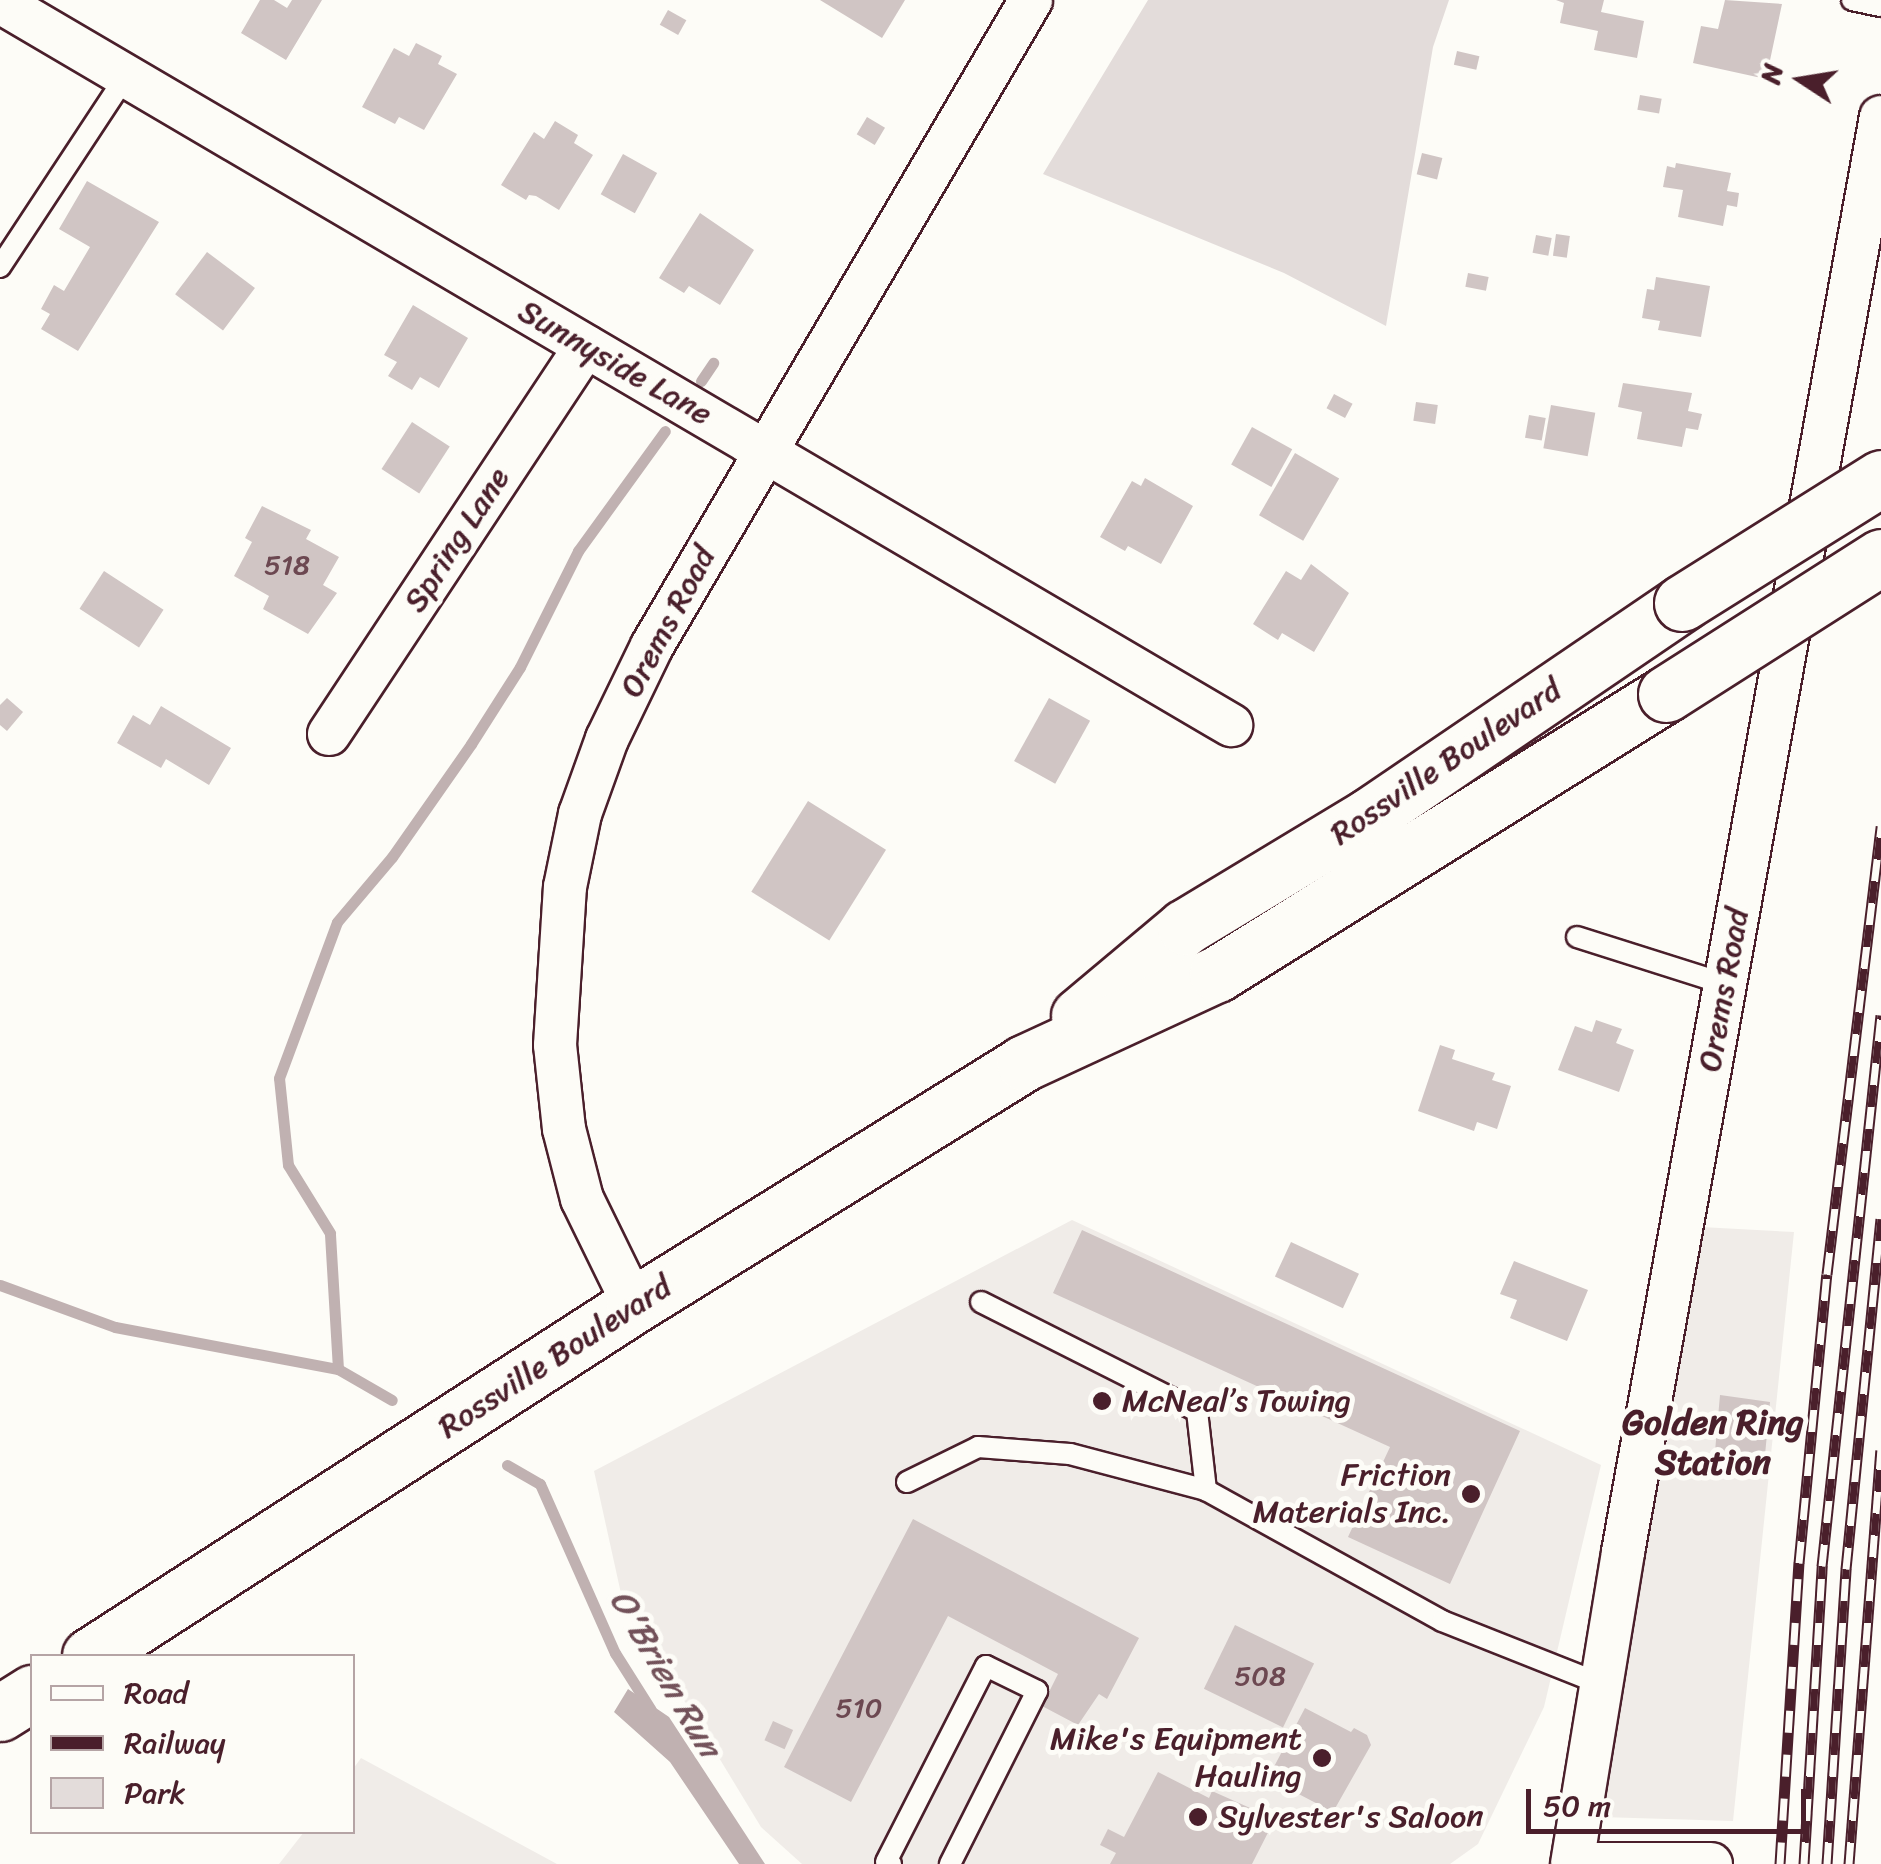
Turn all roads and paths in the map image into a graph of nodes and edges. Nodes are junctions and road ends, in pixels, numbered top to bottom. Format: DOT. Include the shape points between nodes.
graph roads {
  1 [pos="1031,0"];
  2 [pos="1852,0"];
  3 [pos="0,2"];
  4 [pos="1881,6"];
  5 [pos="126,76"];
  6 [pos="1881,117"];
  7 [pos="0,267"];
  8 [pos="586,346"];
  9 [pos="767,452"];
  10 [pos="1881,478"];
  11 [pos="1881,557"];
  12 [pos="1231,725"];
  13 [pos="329,734"];
  14 [pos="1577,937"];
  15 [pos="1725,984"];
  16 [pos="1024,1063"];
  17 [pos="981,1302"];
  18 [pos="634,1305"];
  19 [pos="907,1482"];
  20 [pos="1206,1490"];
  21 [pos="93,1654"];
  22 [pos="1602,1684"];
  23 [pos="30,1694"];
  24 [pos="0,1713"];
  25 [pos="891,1864"];
  26 [pos="950,1864"];
  27 [pos="1572,1864"];
  28 [pos="1593,1864"];
  29 [pos="1711,1864"];
  1 -- 9 [label="street, Orems Road"];
  2 -- 4 [label="lane"];
  3 -- 5 [label="street, Sunnyside Lane"];
  5 -- 7 [label="lane"];
  5 -- 8 [label="street, Sunnyside Lane"];
  6 -- 15 [label="street, Orems Road"];
  8 -- 9 [label="street, Sunnyside Lane"];
  8 -- 13 [label="street, Spring Lane"];
  9 -- 12 [label="street, Sunnyside Lane"];
  9 -- 18 [label="street, Orems Road" via="652,646 607,738 580,814 565,887 555,1045 564,1129 582,1199"];
  10 -- 16 [label="main road, Rossville Boulevard, bridge" via="1682,602 1369,816 1186,927"];
  11 -- 16 [label="main road, Rossville Boulevard, bridge" via="1217,974"];
  14 -- 15 [label="lane"];
  15 -- 22 [label="street, Orems Road"];
  16 -- 18 [label="main road, Rossville Boulevard"];
  17 -- 20 [label="lane" via="1197,1411"];
  18 -- 21 [label="main road, Rossville Boulevard"];
  19 -- 20 [label="lane" via="978,1447 1070,1454"];
  20 -- 22 [label="lane" via="1442,1621"];
  22 -- 27 [label="street, Orems Road"];
  23 -- 24 [label="main road"];
  25 -- 26 [label="lane" via="886,1862 986,1666 1037,1692"];
  28 -- 29 [label="street"];
}
